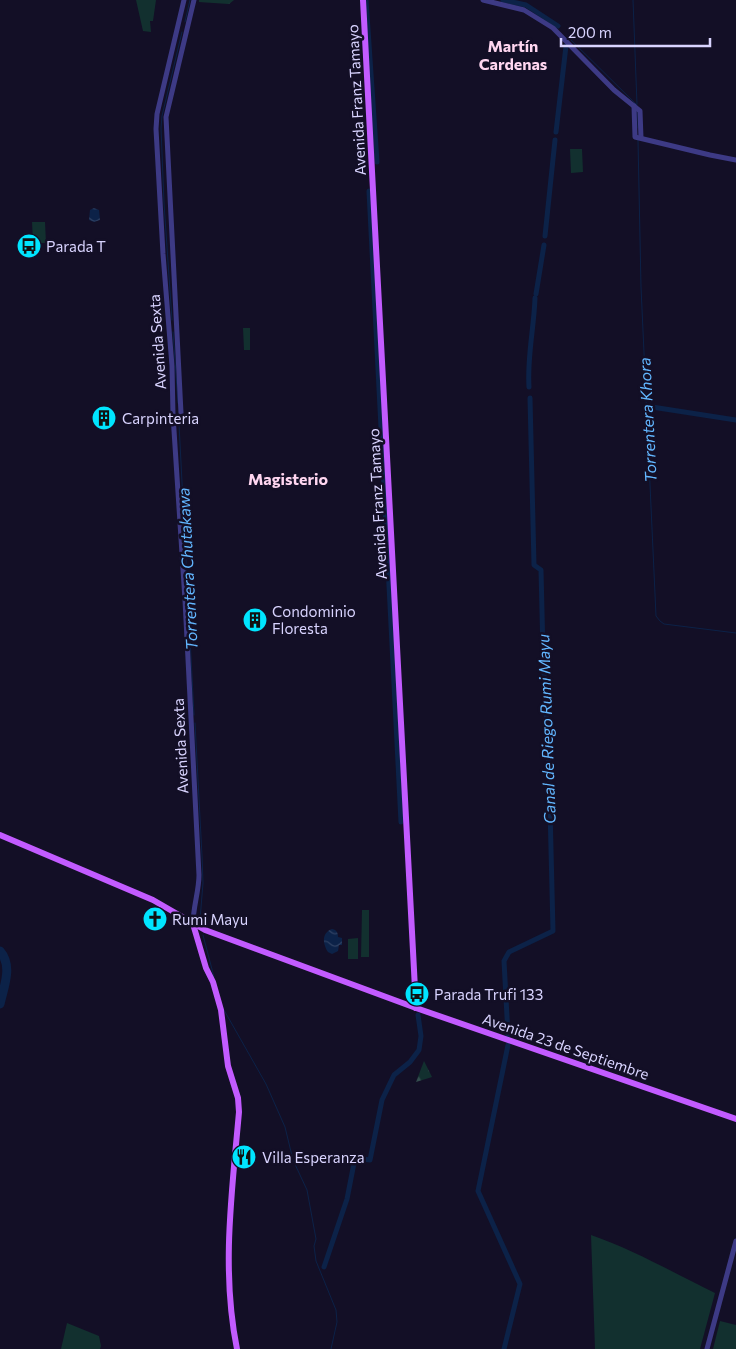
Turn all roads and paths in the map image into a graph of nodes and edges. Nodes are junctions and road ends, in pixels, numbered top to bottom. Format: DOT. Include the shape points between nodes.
graph roads {
  1 [pos="184,0"];
  2 [pos="194,0"];
  3 [pos="363,0"];
  4 [pos="483,0"];
  5 [pos="736,160"];
  6 [pos="181,413"];
  7 [pos="0,835"];
  8 [pos="195,925"];
  9 [pos="416,1008"];
  10 [pos="736,1119"];
  11 [pos="736,1241"];
  12 [pos="237,1349"];
  13 [pos="707,1349"];
  1 -- 8 [label="street, Avenida Sexta" via="156,129 199,875 193,916"];
  2 -- 6 [label="street, Avenida Sexta" via="166,117"];
  3 -- 9 [label="main road, Avenida Franz Tamayo"];
  4 -- 5 [label="street" via="524,10 553,28 614,90 640,111 641,138"];
  7 -- 8 [label="main road, Avenida 23 de Septiembre" via="153,900"];
  8 -- 9 [label="main road, Avenida 23 de Septiembre"];
  8 -- 12 [label="main road" via="221,1010 228,1066 238,1098 229,1230 232,1326"];
  9 -- 10 [label="main road, Avenida 23 de Septiembre"];
  11 -- 13 [label="street"];
}
